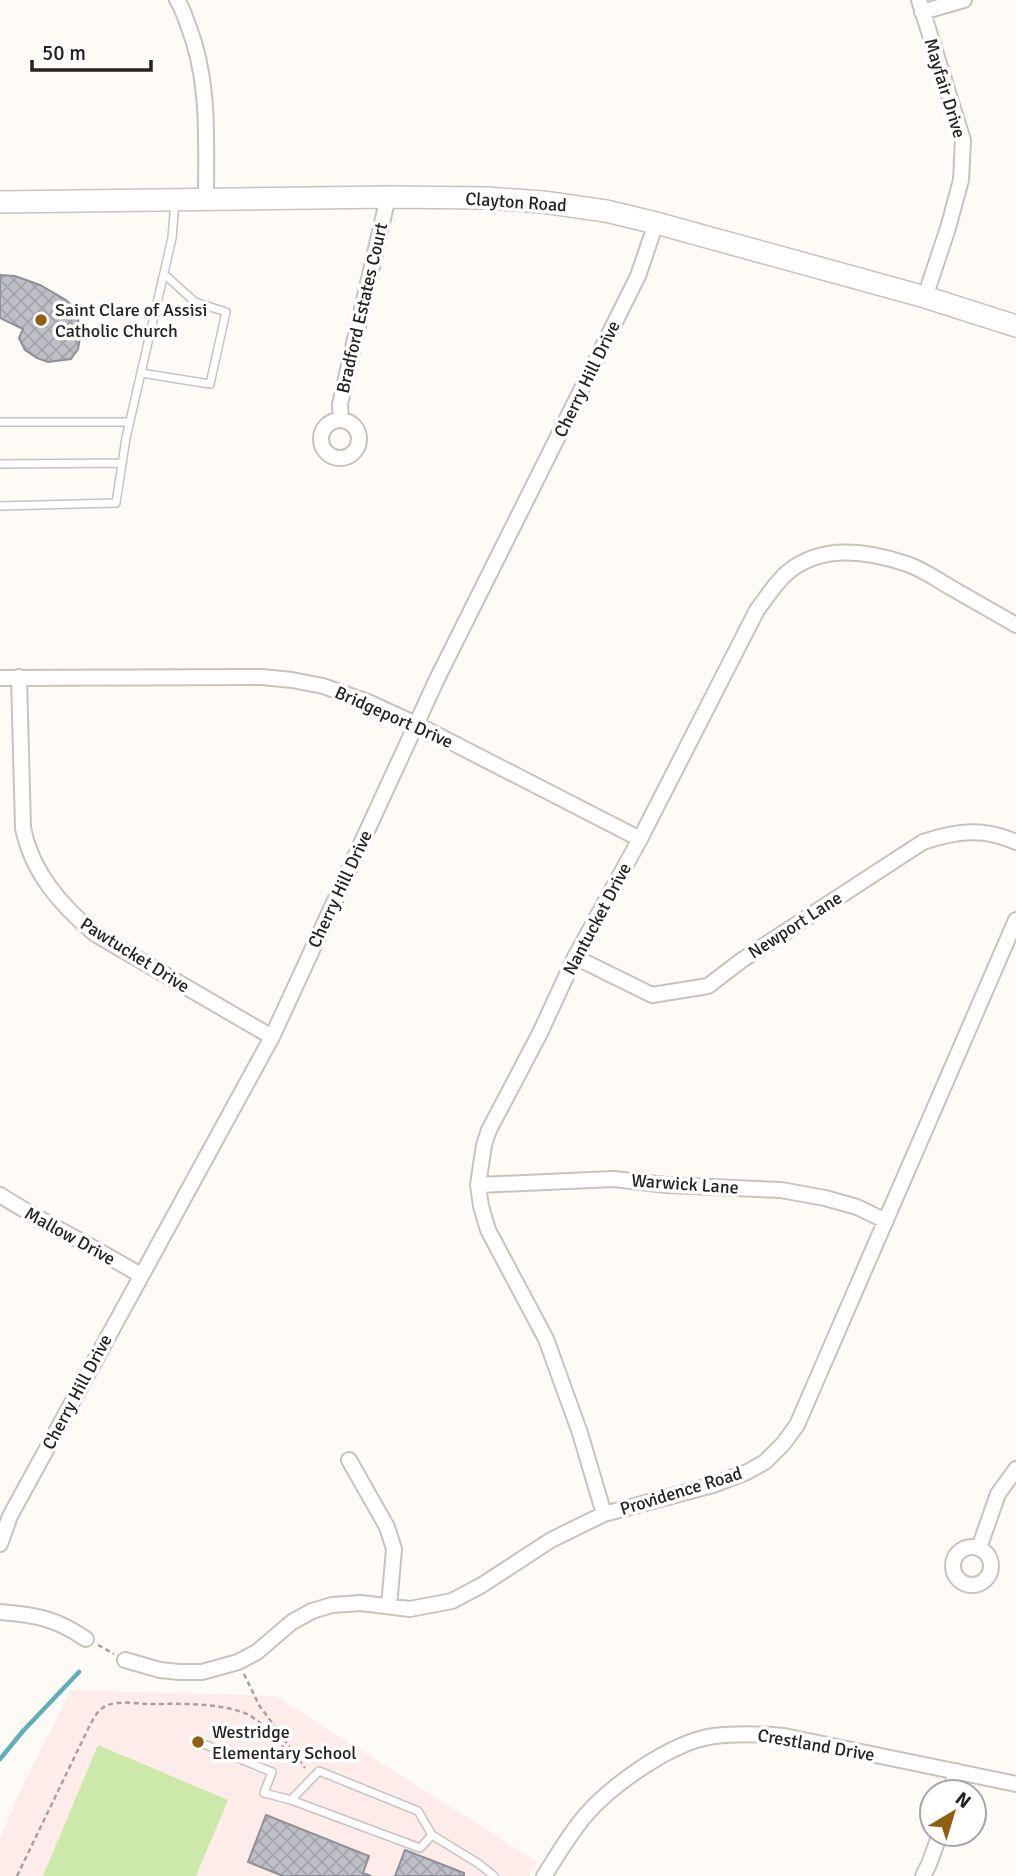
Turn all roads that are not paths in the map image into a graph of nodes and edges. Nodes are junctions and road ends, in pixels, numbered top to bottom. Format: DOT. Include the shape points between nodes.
graph roads {
  1 [pos="177,0"];
  2 [pos="964,0"];
  3 [pos="920,6"];
  4 [pos="388,197"];
  5 [pos="175,200"];
  6 [pos="206,200"];
  7 [pos="0,202"];
  8 [pos="656,223"];
  9 [pos="164,274"];
  10 [pos="925,297"];
  11 [pos="1016,326"];
  12 [pos="141,373"];
  13 [pos="341,420"];
  14 [pos="0,422"];
  15 [pos="130,422"];
  16 [pos="122,463"];
  17 [pos="0,464"];
  18 [pos="0,506"];
  19 [pos="1016,625"];
  20 [pos="19,677"];
  21 [pos="0,678"];
  22 [pos="416,724"];
  23 [pos="640,839"];
  24 [pos="1016,842"];
  25 [pos="1016,920"];
  26 [pos="575,957"];
  27 [pos="272,1037"];
  28 [pos="478,1185"];
  29 [pos="0,1195"];
  30 [pos="886,1222"];
  31 [pos="140,1275"];
  32 [pos="349,1460"];
  33 [pos="1016,1469"];
  34 [pos="604,1514"];
  35 [pos="0,1544"];
  36 [pos="979,1548"];
  37 [pos="389,1606"];
  38 [pos="0,1612"];
  39 [pos="86,1639"];
  40 [pos="125,1660"];
  41 [pos="206,1745"];
  42 [pos="956,1771"];
  43 [pos="954,1778"];
  44 [pos="1016,1784"];
  45 [pos="291,1800"];
  46 [pos="432,1835"];
  47 [pos="935,1848"];
  48 [pos="494,1876"];
  49 [pos="544,1876"];
  50 [pos="923,1876"];
  1 -- 6 [label="street" via="202,70"];
  2 -- 3 [label="street"];
  3 -- 10 [label="street, Mayfair Drive" via="963,141 961,180"];
  4 -- 6 [label="main road, Clayton Road"];
  4 -- 8 [label="main road, Clayton Road" via="543,202"];
  4 -- 13 [label="street, Bradford Estates Court" via="340,404"];
  5 -- 6 [label="main road, Clayton Road"];
  5 -- 7 [label="main road, Clayton Road"];
  5 -- 9 [label="lane"];
  8 -- 10 [label="main road, Clayton Road"];
  8 -- 22 [label="street, Cherry Hill Drive" via="638,276"];
  9 -- 12 [label="lane"];
  9 -- 12 [label="lane" via="195,302 226,312 210,384"];
  10 -- 11 [label="main road, Clayton Road"];
  12 -- 15 [label="lane"];
  14 -- 15 [label="lane"];
  15 -- 16 [label="lane"];
  16 -- 17 [label="lane"];
  16 -- 18 [label="lane" via="116,503"];
  19 -- 23 [label="street, Nantucket Drive" via="909,565 879,557 829,553 789,571 757,610"];
  20 -- 21 [label="street, Bridgeport Drive"];
  20 -- 22 [label="street, Bridgeport Drive" via="292,680 323,686"];
  20 -- 27 [label="street, Pawtucket Drive" via="23,828 47,884 95,934"];
  22 -- 23 [label="street, Bridgeport Drive"];
  22 -- 27 [label="street, Cherry Hill Drive"];
  23 -- 26 [label="street, Nantucket Drive"];
  24 -- 26 [label="street, Newport Lane" via="976,831 923,842 708,986 652,995"];
  25 -- 30 [label="street, Providence Road"];
  26 -- 28 [label="street, Nantucket Drive" via="489,1130"];
  27 -- 31 [label="street, Cherry Hill Drive"];
  28 -- 30 [label="street, Warwick Lane" via="614,1179 781,1190 856,1207"];
  28 -- 34 [label="street, Nantucket Drive" via="488,1230 556,1362"];
  29 -- 31 [label="street, Mallow Drive"];
  30 -- 34 [label="street, Providence Road" via="797,1425 783,1444 747,1472"];
  31 -- 35 [label="street, Cherry Hill Drive" via="10,1516"];
  32 -- 37 [label="street" via="387,1527 394,1549"];
  33 -- 36 [label="street" via="998,1494"];
  34 -- 37 [label="street, Providence Road" via="551,1540 452,1601 410,1609"];
  37 -- 40 [label="street, Providence Road" via="361,1603 312,1611 257,1652 202,1672 160,1670"];
  38 -- 39 [label="street" via="34,1615"];
  41 -- 45 [label="lane" via="272,1772 264,1793"];
  42 -- 43 [label="street"];
  42 -- 44 [label="street, Crestland Drive"];
  42 -- 49 [label="street, Crestland Drive" via="784,1736 711,1736 657,1759 613,1788 578,1824"];
  45 -- 46 [label="lane" via="420,1848"];
  45 -- 46 [label="lane" via="319,1771 418,1811"];
  46 -- 48 [label="lane"];
  47 -- 50 [label="street"];
}
